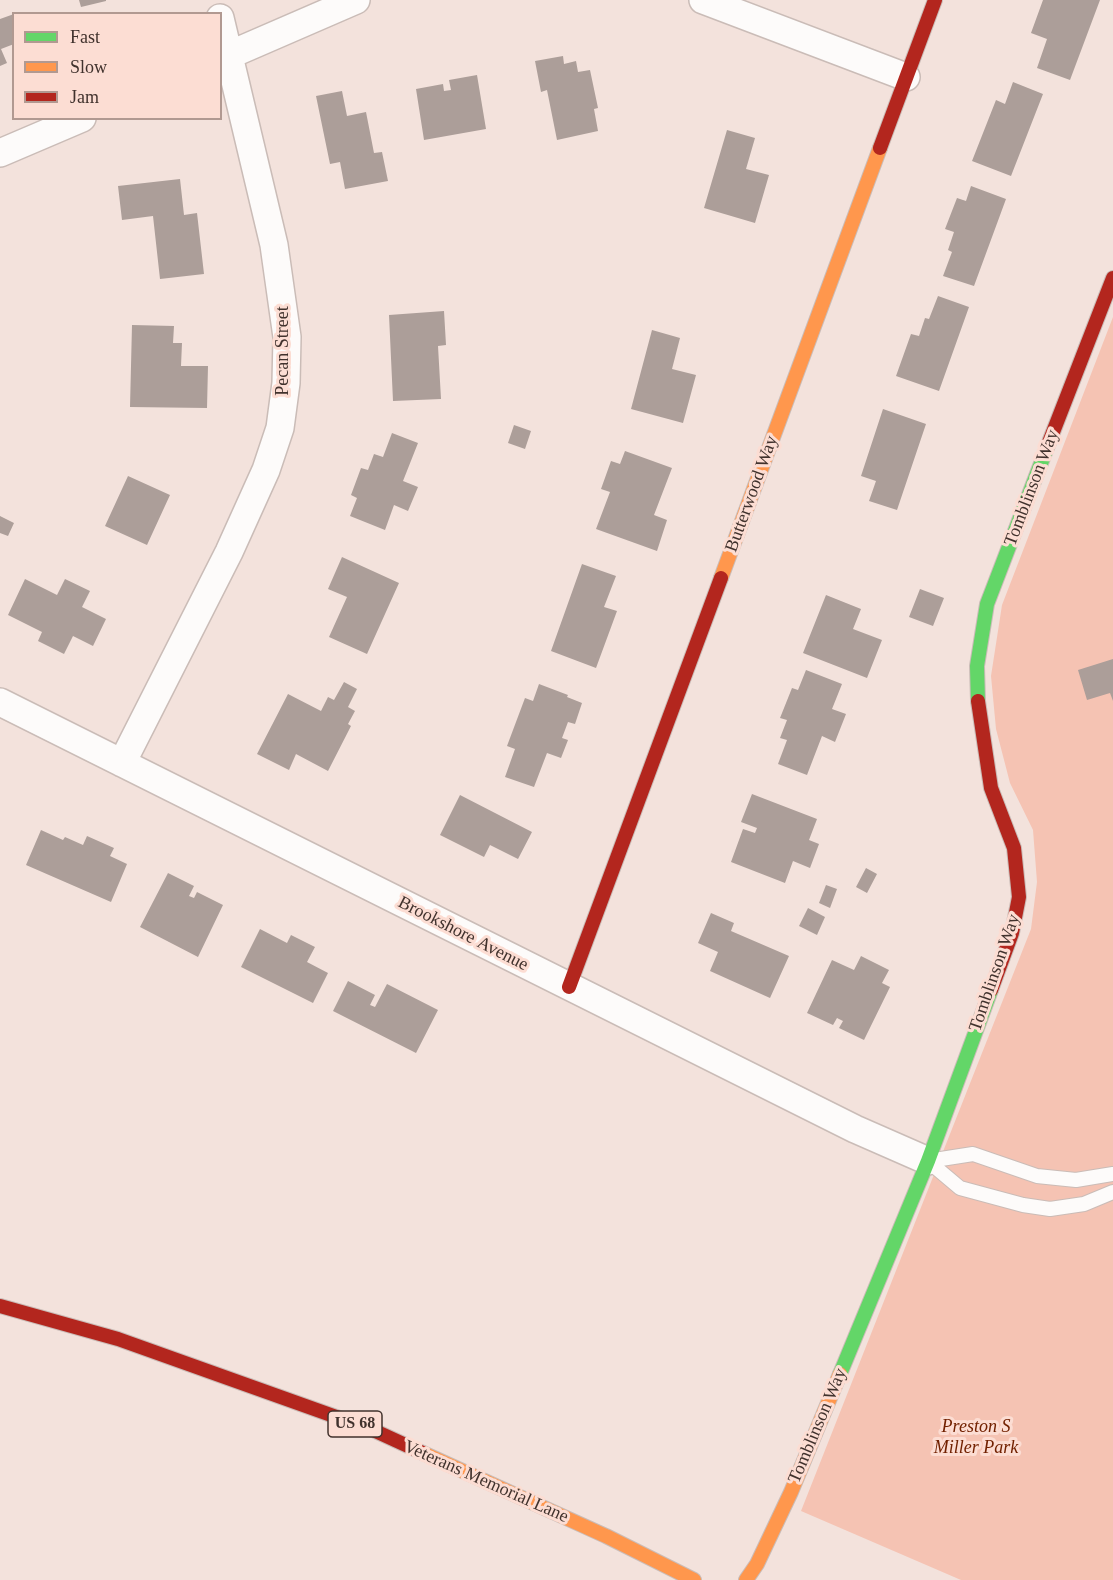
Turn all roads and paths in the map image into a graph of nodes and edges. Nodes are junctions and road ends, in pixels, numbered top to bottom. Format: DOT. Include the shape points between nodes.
graph roads {
  1 [pos="356,0"];
  2 [pos="703,0"];
  3 [pos="935,0"];
  4 [pos="222,38"];
  5 [pos="224,57"];
  6 [pos="906,77"];
  7 [pos="77,120"];
  8 [pos="0,153"];
  9 [pos="1113,278"];
  10 [pos="0,702"];
  11 [pos="122,763"];
  12 [pos="569,987"];
  13 [pos="928,1161"];
  14 [pos="1113,1174"];
  15 [pos="1113,1192"];
  16 [pos="0,1306"];
  17 [pos="694,1580"];
  18 [pos="746,1580"];
  1 -- 5 [label="street"];
  2 -- 6 [label="street"];
  3 -- 6 [label="street, Butterwood Way"];
  4 -- 5 [label="street, Pecan Street"];
  5 -- 11 [label="street, Pecan Street" via="274,245 282,291 287,337 280,428 243,522"];
  6 -- 12 [label="street, Butterwood Way"];
  7 -- 8 [label="street"];
  9 -- 13 [label="street, Tomblinson Way" via="987,604 977,666 979,716 991,788 1014,848 1019,897 1012,933"];
  10 -- 11 [label="street, Brookshore Avenue"];
  11 -- 12 [label="street, Brookshore Avenue"];
  12 -- 13 [label="street, Brookshore Avenue" via="855,1129"];
  13 -- 14 [label="lane" via="973,1154 1054,1179"];
  13 -- 15 [label="lane" via="960,1188 1023,1205 1050,1209 1084,1204"];
  13 -- 18 [label="street, Tomblinson Way" via="790,1492"];
  16 -- 17 [label="street, Veterans Memorial Lane / US 68" via="118,1339 373,1430"];
}
